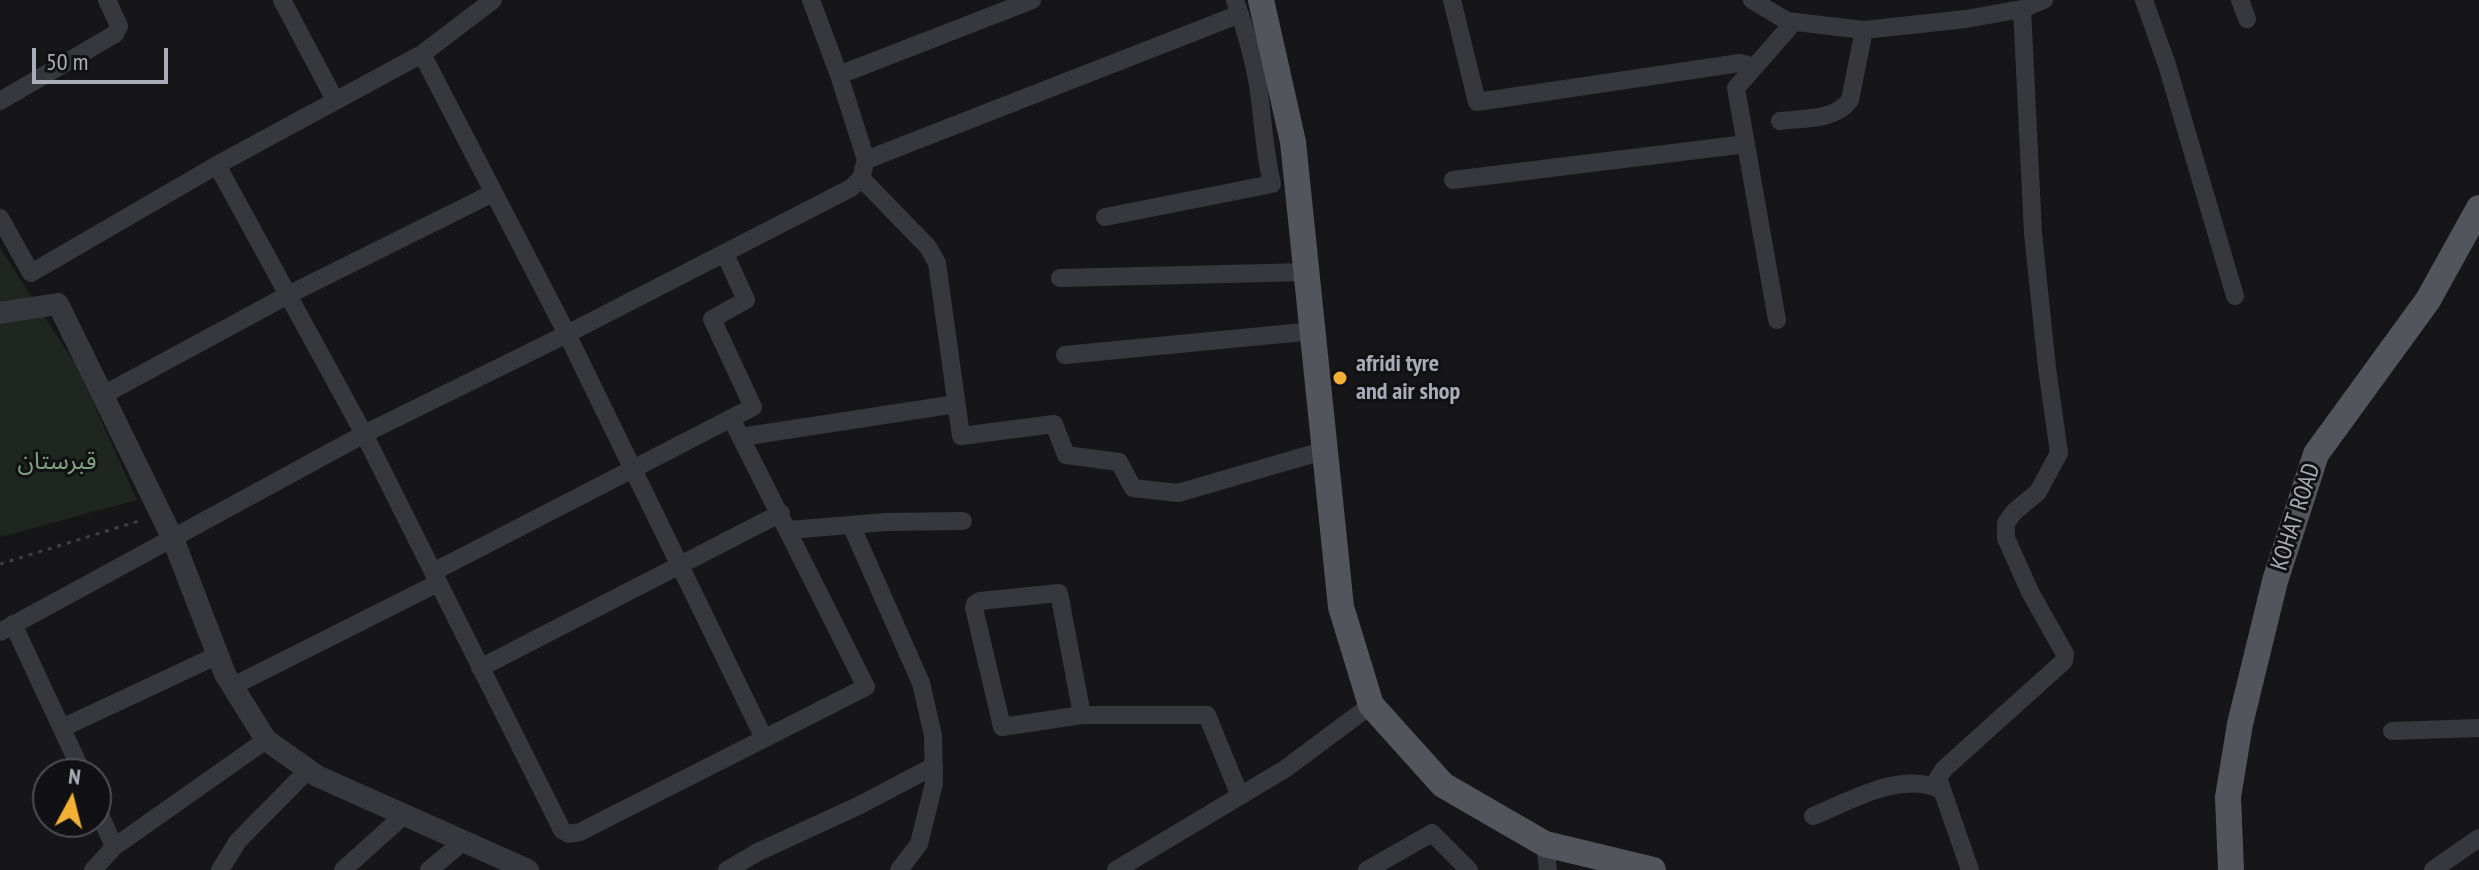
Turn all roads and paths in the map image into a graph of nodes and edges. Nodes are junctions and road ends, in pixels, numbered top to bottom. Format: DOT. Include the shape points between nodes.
graph roads {
  1 [pos="107,0"];
  2 [pos="282,0"];
  3 [pos="493,0"];
  4 [pos="811,0"];
  5 [pos="1032,0"];
  6 [pos="1452,0"];
  7 [pos="1752,0"];
  8 [pos="2044,0"];
  9 [pos="2144,0"];
  10 [pos="2240,0"];
  11 [pos="1246,5"];
  12 [pos="2022,9"];
  13 [pos="2247,19"];
  14 [pos="1794,22"];
  15 [pos="1864,30"];
  16 [pos="422,54"];
  17 [pos="1755,67"];
  18 [pos="839,75"];
  19 [pos="335,100"];
  20 [pos="0,101"];
  21 [pos="1780,121"];
  22 [pos="1746,144"];
  23 [pos="217,165"];
  24 [pos="864,169"];
  25 [pos="1453,180"];
  26 [pos="493,193"];
  27 [pos="2479,208"];
  28 [pos="1105,217"];
  29 [pos="0,218"];
  30 [pos="725,254"];
  31 [pos="1307,272"];
  32 [pos="1060,278"];
  33 [pos="288,295"];
  34 [pos="2235,296"];
  35 [pos="0,313"];
  36 [pos="1777,320"];
  37 [pos="1314,331"];
  38 [pos="567,334"];
  39 [pos="1065,355"];
  40 [pos="103,395"];
  41 [pos="956,404"];
  42 [pos="731,418"];
  43 [pos="364,434"];
  44 [pos="741,437"];
  45 [pos="1326,450"];
  46 [pos="633,470"];
  47 [pos="781,513"];
  48 [pos="161,514"];
  49 [pos="963,521"];
  50 [pos="851,525"];
  51 [pos="789,530"];
  52 [pos="173,539"];
  53 [pos="0,564"];
  54 [pos="679,564"];
  55 [pos="435,578"];
  56 [pos="6,628"];
  57 [pos="218,655"];
  58 [pos="480,668"];
  59 [pos="233,686"];
  60 [pos="1371,705"];
  61 [pos="1082,715"];
  62 [pos="62,728"];
  63 [pos="2479,728"];
  64 [pos="2392,731"];
  65 [pos="764,738"];
  66 [pos="266,740"];
  67 [pos="76,758"];
  68 [pos="934,766"];
  69 [pos="308,770"];
  70 [pos="1940,789"];
  71 [pos="1240,796"];
  72 [pos="404,815"];
  73 [pos="1813,816"];
  74 [pos="110,838"];
  75 [pos="2479,838"];
  76 [pos="464,841"];
  77 [pos="1545,844"];
  78 [pos="114,847"];
  79 [pos="93,870"];
  80 [pos="220,870"];
  81 [pos="343,870"];
  82 [pos="429,870"];
  83 [pos="528,870"];
  84 [pos="727,870"];
  85 [pos="899,870"];
  86 [pos="1116,870"];
  87 [pos="1367,870"];
  88 [pos="1469,870"];
  89 [pos="1548,870"];
  90 [pos="1653,870"];
  91 [pos="1970,870"];
  92 [pos="2231,870"];
  93 [pos="2433,870"];
  1 -- 20 [label="street" via="119,26 115,34"];
  2 -- 19 [label="street"];
  3 -- 16 [label="street"];
  4 -- 18 [label="street"];
  5 -- 18 [label="street"];
  6 -- 17 [label="street" via="1477,102 1740,63"];
  7 -- 14 [label="street"];
  8 -- 12 [label="street"];
  9 -- 34 [label="street"];
  10 -- 13 [label="street"];
  11 -- 24 [label="street"];
  11 -- 28 [label="street" via="1272,184"];
  11 -- 31 [label="main road" via="1293,142"];
  12 -- 15 [label="street"];
  12 -- 70 [label="street" via="2033,233 2059,453 2038,492 2006,523 2006,538 2065,654 2064,661 1944,769 1938,778"];
  14 -- 15 [label="street"];
  14 -- 17 [label="street"];
  15 -- 21 [label="street" via="1846,106 1830,115"];
  16 -- 19 [label="street"];
  16 -- 26 [label="street"];
  17 -- 22 [label="street" via="1736,88"];
  18 -- 24 [label="street"];
  19 -- 23 [label="street"];
  22 -- 25 [label="street"];
  22 -- 36 [label="street"];
  23 -- 29 [label="street" via="31,273"];
  23 -- 33 [label="street"];
  24 -- 30 [label="street" via="839,196"];
  24 -- 41 [label="street" via="937,263"];
  26 -- 33 [label="street"];
  26 -- 38 [label="street"];
  27 -- 92 [label="main road, KOHAT ROAD" via="2428,300 2316,454 2275,581 2240,724 2228,797"];
  30 -- 38 [label="street"];
  30 -- 42 [label="street" via="746,300 712,319 753,407"];
  31 -- 32 [label="street"];
  31 -- 37 [label="main road"];
  33 -- 40 [label="street"];
  33 -- 43 [label="street"];
  35 -- 40 [label="street" via="58,304"];
  37 -- 39 [label="street"];
  37 -- 45 [label="main road"];
  38 -- 43 [label="street"];
  38 -- 46 [label="street"];
  40 -- 48 [label="street"];
  41 -- 44 [label="street"];
  41 -- 45 [label="street" via="961,436 1054,424 1066,455 1119,462 1133,488 1178,493"];
  42 -- 44 [label="street"];
  42 -- 46 [label="street"];
  43 -- 52 [label="street"];
  43 -- 55 [label="street"];
  44 -- 47 [label="street"];
  45 -- 60 [label="main road" via="1341,607"];
  46 -- 54 [label="street"];
  46 -- 55 [label="street"];
  47 -- 51 [label="street"];
  47 -- 54 [label="street"];
  48 -- 52 [label="street"];
  48 -- 53 [label="path"];
  49 -- 50 [label="street"];
  50 -- 51 [label="street"];
  50 -- 68 [label="street" via="921,683"];
  51 -- 65 [label="street" via="866,687"];
  52 -- 56 [label="street"];
  52 -- 57 [label="street"];
  54 -- 58 [label="street"];
  54 -- 65 [label="street"];
  55 -- 58 [label="street"];
  55 -- 59 [label="street"];
  56 -- 62 [label="street"];
  57 -- 59 [label="street"];
  57 -- 62 [label="street"];
  58 -- 65 [label="street" via="562,830 569,834"];
  59 -- 66 [label="street"];
  60 -- 71 [label="street"];
  60 -- 77 [label="main road" via="1443,785"];
  61 -- 61 [label="street" via="1059,593 975,604 1002,727"];
  61 -- 71 [label="street" via="1207,715"];
  62 -- 67 [label="street"];
  63 -- 64 [label="street"];
  66 -- 69 [label="street"];
  66 -- 78 [label="street"];
  68 -- 84 [label="street"];
  68 -- 85 [label="street" via="919,844"];
  69 -- 72 [label="street"];
  69 -- 80 [label="street" via="238,841"];
  70 -- 73 [label="street" via="1926,783 1896,784"];
  70 -- 91 [label="street"];
  71 -- 86 [label="street"];
  72 -- 76 [label="street"];
  72 -- 81 [label="street"];
  74 -- 78 [label="street"];
  75 -- 93 [label="street"];
  76 -- 82 [label="street"];
  76 -- 83 [label="street"];
  77 -- 89 [label="street"];
  77 -- 90 [label="main road"];
  78 -- 79 [label="street"];
  87 -- 88 [label="street" via="1432,833"];
}
